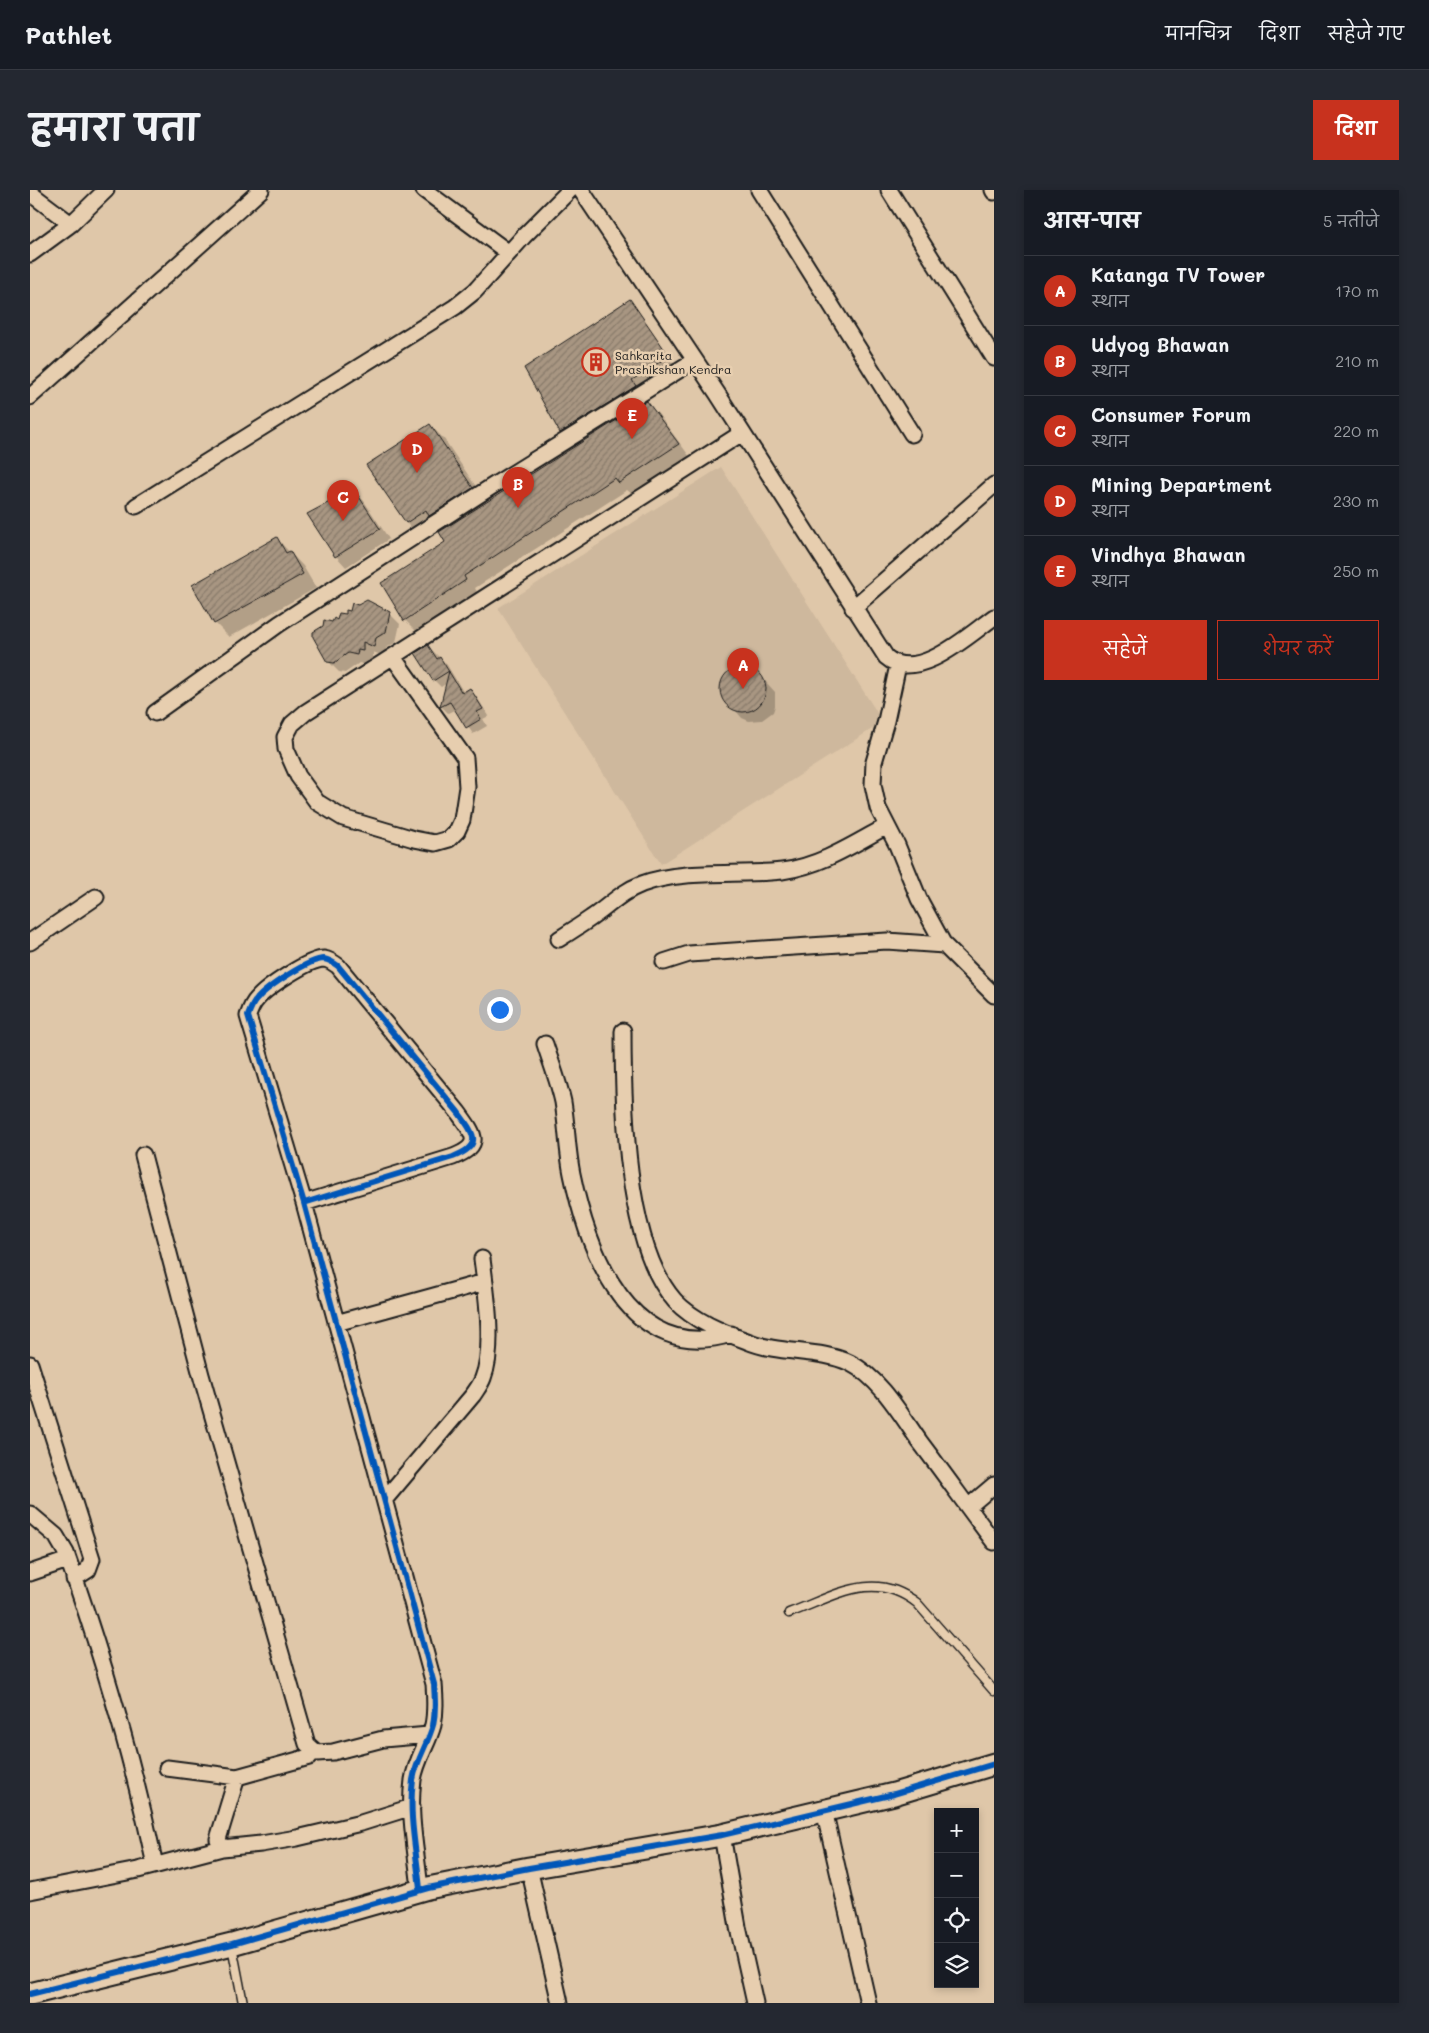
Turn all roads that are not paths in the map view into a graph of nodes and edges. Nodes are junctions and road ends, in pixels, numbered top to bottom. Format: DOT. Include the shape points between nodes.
graph roads {
  1 [pos="106,190"];
  2 [pos="424,190"];
  3 [pos="570,190"];
  4 [pos="581,190"];
  5 [pos="759,190"];
  6 [pos="889,190"];
  7 [pos="254,192"];
  8 [pos="30,193"];
  9 [pos="71,224"];
  10 [pos="509,253"];
  11 [pos="30,254"];
  12 [pos="994,358"];
  13 [pos="695,360"];
  14 [pos="30,397"];
  15 [pos="742,433"];
  16 [pos="912,434"];
  17 [pos="994,485"];
  18 [pos="136,506"];
  19 [pos="853,608"];
  20 [pos="994,617"];
  21 [pos="393,657"];
  22 [pos="898,665"];
  23 [pos="155,713"];
  24 [pos="887,826"];
  25 [pos="96,898"];
  26 [pos="559,938"];
  27 [pos="30,942"];
  28 [pos="944,945"];
  29 [pos="664,962"];
  30 [pos="994,995"];
  31 [pos="623,1031"];
  32 [pos="544,1044"];
  33 [pos="143,1156"];
  34 [pos="304,1203"];
  35 [pos="482,1259"];
  36 [pos="485,1282"];
  37 [pos="336,1323"];
  38 [pos="730,1334"];
  39 [pos="30,1364"];
  40 [pos="994,1485"];
  41 [pos="385,1499"];
  42 [pos="968,1507"];
  43 [pos="30,1514"];
  44 [pos="994,1542"];
  45 [pos="68,1560"];
  46 [pos="30,1573"];
  47 [pos="74,1579"];
  48 [pos="789,1613"];
  49 [pos="994,1691"];
  50 [pos="429,1735"];
  51 [pos="310,1757"];
  52 [pos="994,1764"];
  53 [pos="167,1768"];
  54 [pos="237,1777"];
  55 [pos="412,1807"];
  56 [pos="824,1810"];
  57 [pos="722,1835"];
  58 [pos="222,1848"];
  59 [pos="155,1865"];
  60 [pos="530,1868"];
  61 [pos="420,1890"];
  62 [pos="30,1891"];
  63 [pos="232,1944"];
  64 [pos="30,1994"];
  65 [pos="243,2003"];
  66 [pos="560,2003"];
  67 [pos="755,2003"];
  68 [pos="868,2003"];
  1 -- 9 [label="street"];
  2 -- 10 [label="street"];
  3 -- 10 [label="street"];
  4 -- 13 [label="street"];
  5 -- 16 [label="street"];
  6 -- 12 [label="street"];
  7 -- 14 [label="street"];
  8 -- 9 [label="street"];
  9 -- 11 [label="street"];
  10 -- 18 [label="street" via="475,291 455,307"];
  13 -- 15 [label="street"];
  13 -- 23 [label="street" via="279,624"];
  15 -- 19 [label="street"];
  15 -- 21 [label="street"];
  17 -- 19 [label="street"];
  19 -- 22 [label="street" via="886,658"];
  20 -- 22 [label="street" via="932,658 914,665"];
  21 -- 21 [label="street" via="292,724 285,737 286,749 308,791 325,808 342,818 414,839 443,842 457,831 462,820 467,787 464,758"];
  22 -- 24 [label="street" via="874,762 873,785 878,808"];
  24 -- 26 [label="street" via="813,864 783,871 668,878 643,884 611,901 592,918"];
  24 -- 28 [label="street" via="918,899"];
  25 -- 27 [label="street"];
  28 -- 29 [label="street" via="887,941 689,954"];
  28 -- 30 [label="street"];
  31 -- 38 [label="street" via="623,1096 635,1198 651,1264 660,1282 694,1318"];
  32 -- 38 [label="street" via="562,1099 572,1173 588,1234 614,1288 633,1313 675,1337 697,1341"];
  33 -- 50 [label="street" via="201,1375 307,1744 317,1753 333,1752 383,1740"];
  34 -- 34 [label="street" via="468,1152 473,1141 458,1112 338,966 323,959 275,984 258,998 248,1016"];
  34 -- 37 [label="street"];
  35 -- 36 [label="street"];
  36 -- 37 [label="street"];
  36 -- 41 [label="street" via="488,1358 483,1378 473,1395"];
  37 -- 41 [label="street"];
  38 -- 42 [label="street" via="784,1351 832,1357 868,1376 893,1404"];
  39 -- 47 [label="street" via="92,1560 88,1570"];
  40 -- 42 [label="street"];
  41 -- 50 [label="street" via="434,1684 436,1706"];
  42 -- 44 [label="street"];
  43 -- 45 [label="street" via="56,1536"];
  45 -- 46 [label="street"];
  45 -- 47 [label="street"];
  47 -- 59 [label="street" via="143,1806"];
  48 -- 49 [label="lane" via="856,1588 873,1585 890,1588 917,1604"];
  50 -- 55 [label="street" via="414,1778"];
  51 -- 54 [label="street"];
  52 -- 56 [label="street" via="894,1794"];
  53 -- 54 [label="street"];
  54 -- 58 [label="street" via="218,1839"];
  55 -- 58 [label="street" via="297,1838"];
  55 -- 61 [label="street"];
  56 -- 57 [label="street"];
  56 -- 68 [label="street"];
  57 -- 60 [label="street"];
  57 -- 67 [label="street"];
  58 -- 59 [label="street"];
  59 -- 62 [label="street"];
  60 -- 61 [label="street"];
  60 -- 66 [label="street"];
  61 -- 63 [label="street"];
  63 -- 64 [label="street"];
  63 -- 65 [label="lane"];
}
